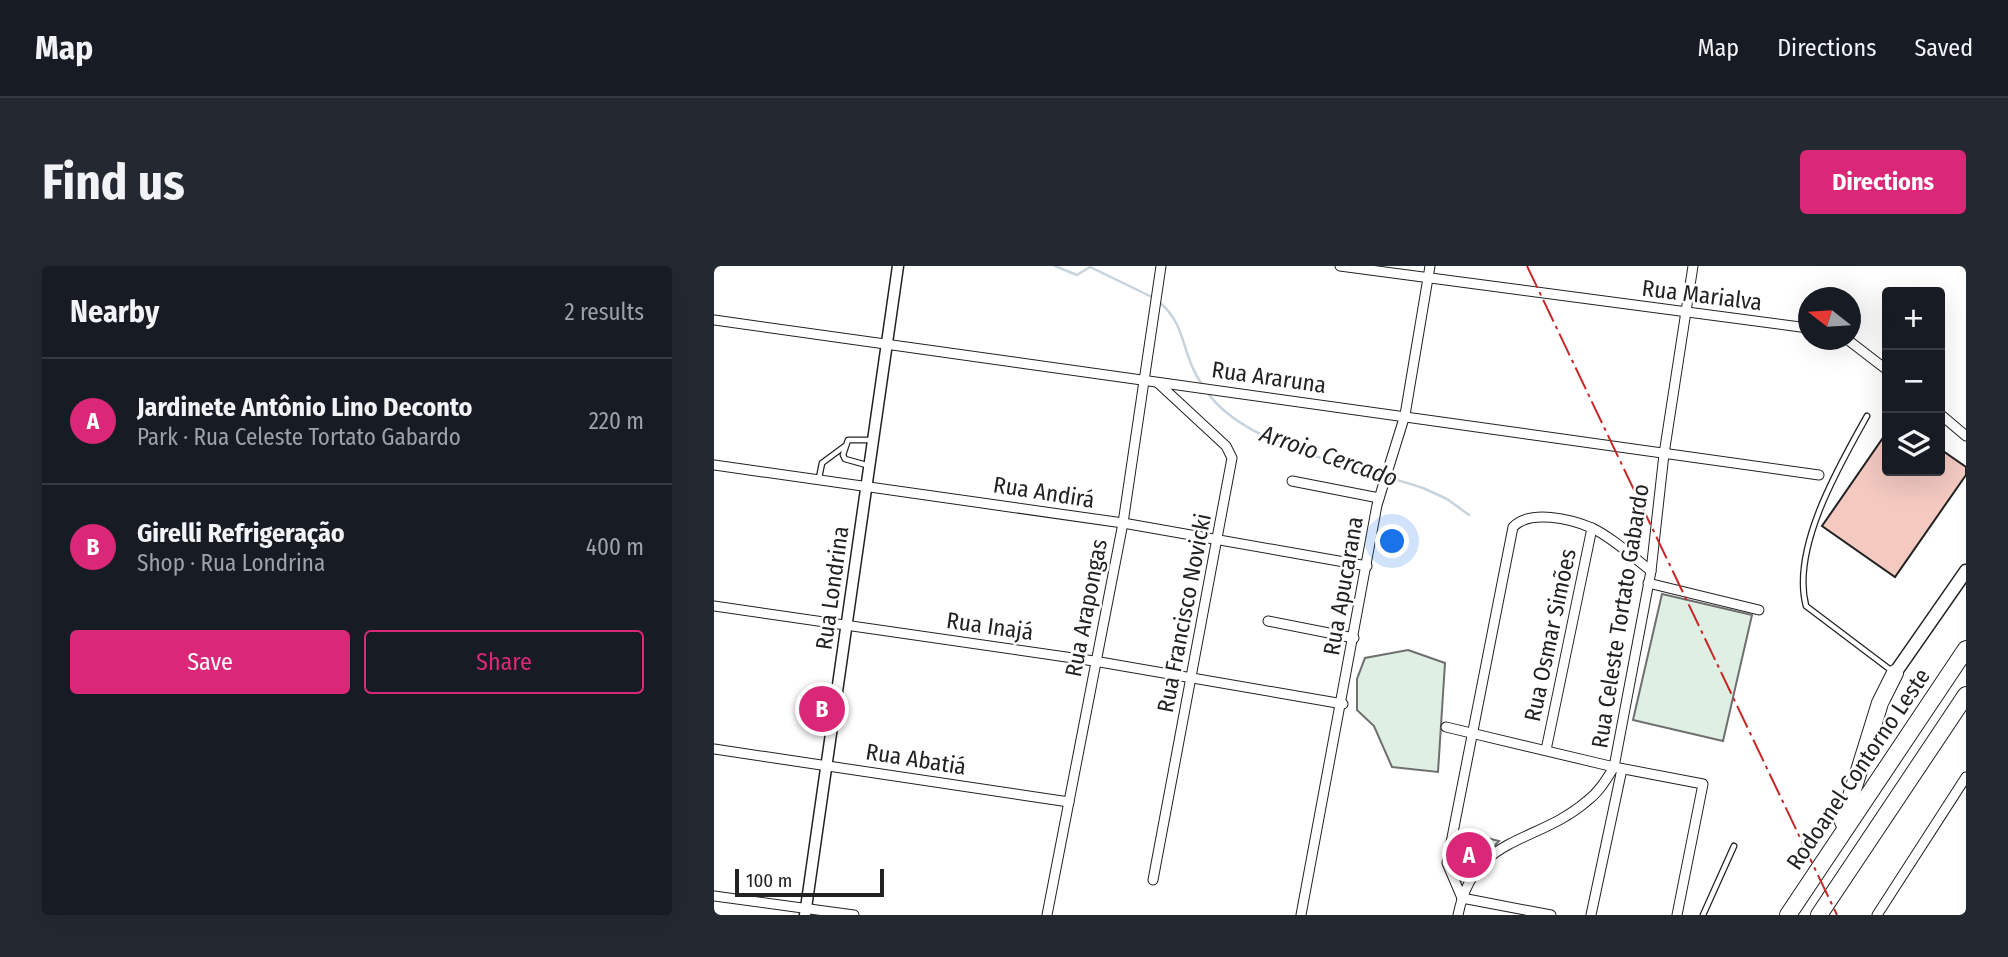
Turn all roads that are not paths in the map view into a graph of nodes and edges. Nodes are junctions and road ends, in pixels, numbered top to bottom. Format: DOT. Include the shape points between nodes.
graph roads {
  1 [pos="898,266"];
  2 [pos="1161,266"];
  3 [pos="1340,266"];
  4 [pos="1430,266"];
  5 [pos="1693,266"];
  6 [pos="1429,279"];
  7 [pos="1687,313"];
  8 [pos="714,320"];
  9 [pos="1798,326"];
  10 [pos="888,344"];
  11 [pos="1861,350"];
  12 [pos="1882,366"];
  13 [pos="1146,380"];
  14 [pos="1158,383"];
  15 [pos="1405,415"];
  16 [pos="1867,416"];
  17 [pos="1945,418"];
  18 [pos="1966,436"];
  19 [pos="874,440"];
  20 [pos="845,446"];
  21 [pos="1664,454"];
  22 [pos="714,465"];
  23 [pos="870,466"];
  24 [pos="1819,475"];
  25 [pos="819,478"];
  26 [pos="1292,481"];
  27 [pos="868,485"];
  28 [pos="1379,498"];
  29 [pos="1123,523"];
  30 [pos="1592,528"];
  31 [pos="1218,540"];
  32 [pos="1367,566"];
  33 [pos="1651,570"];
  34 [pos="1966,571"];
  35 [pos="1648,583"];
  36 [pos="714,606"];
  37 [pos="1759,610"];
  38 [pos="1268,621"];
  39 [pos="848,624"];
  40 [pos="1354,638"];
  41 [pos="1966,649"];
  42 [pos="1094,661"];
  43 [pos="1895,673"];
  44 [pos="1190,678"];
  45 [pos="1966,695"];
  46 [pos="1343,704"];
  47 [pos="1446,727"];
  48 [pos="1473,733"];
  49 [pos="714,749"];
  50 [pos="1546,750"];
  51 [pos="827,765"];
  52 [pos="1618,768"];
  53 [pos="1966,776"];
  54 [pos="1069,802"];
  55 [pos="1839,836"];
  56 [pos="1734,846"];
  57 [pos="1153,880"];
  58 [pos="714,896"];
  59 [pos="1462,898"];
  60 [pos="806,912"];
  61 [pos="854,915"];
  62 [pos="1047,915"];
  63 [pos="1301,915"];
  64 [pos="1458,915"];
  65 [pos="1551,915"];
  66 [pos="1591,915"];
  67 [pos="1677,915"];
  68 [pos="1703,915"];
  69 [pos="1788,915"];
  70 [pos="1819,915"];
  71 [pos="1877,915"];
  1 -- 10 [label="street, Rua Londrina"];
  2 -- 13 [label="street, Rua Arapongas"];
  3 -- 6 [label="street, Rua Marialva"];
  4 -- 6 [label="street, Rua Apucarana"];
  5 -- 7 [label="street, Rua Celeste Tortato Gabardo"];
  6 -- 7 [label="street, Rua Marialva"];
  6 -- 15 [label="street, Rua Apucarana"];
  7 -- 9 [label="street, Rua Marialva"];
  7 -- 21 [label="street, Rua Celeste Tortato Gabardo"];
  8 -- 10 [label="street, Rua Araruna"];
  10 -- 13 [label="street, Rua Araruna"];
  10 -- 19 [label="street, Rua Londrina"];
  11 -- 12 [label="street"];
  13 -- 14 [label="street, Rua Araruna"];
  13 -- 29 [label="street, Rua Arapongas"];
  14 -- 15 [label="street, Rua Araruna"];
  14 -- 31 [label="street, Rua Francisco Novicki" via="1226,446 1232,458"];
  15 -- 21 [label="street, Rua Araruna"];
  15 -- 28 [label="street, Rua Apucarana"];
  16 -- 43 [label="lane" via="1813,528 1801,589 1805,606"];
  17 -- 18 [label="street"];
  19 -- 20 [label="lane" via="852,439"];
  19 -- 23 [label="street, Rua Londrina"];
  20 -- 23 [label="lane" via="845,459"];
  20 -- 25 [label="lane" via="822,463"];
  21 -- 24 [label="street, Rua Araruna"];
  21 -- 33 [label="street, Rua Celeste Tortato Gabardo"];
  22 -- 25 [label="street, Rua Andirá"];
  23 -- 27 [label="street, Rua Londrina"];
  25 -- 27 [label="street, Rua Andirá"];
  26 -- 28 [label="street"];
  27 -- 29 [label="street, Rua Andirá"];
  27 -- 39 [label="street, Rua Londrina"];
  28 -- 32 [label="street, Rua Apucarana"];
  29 -- 31 [label="street, Rua Andirá"];
  29 -- 42 [label="street, Rua Arapongas"];
  30 -- 33 [label="street"];
  30 -- 48 [label="street" via="1548,517 1519,520 1513,527"];
  30 -- 50 [label="street, Rua Osmar Simões"];
  31 -- 32 [label="street, Rua Andirá"];
  31 -- 44 [label="street, Rua Francisco Novicki"];
  32 -- 40 [label="street, Rua Apucarana"];
  33 -- 35 [label="street, Rua Celeste Tortato Gabardo"];
  34 -- 43 [label="main road"];
  35 -- 37 [label="street"];
  35 -- 52 [label="street, Rua Celeste Tortato Gabardo"];
  36 -- 39 [label="street, Rua Inajá"];
  38 -- 40 [label="street"];
  39 -- 42 [label="street, Rua Inajá"];
  39 -- 51 [label="street, Rua Londrina"];
  40 -- 46 [label="street, Rua Apucarana"];
  41 -- 55 [label="highway, Rodoanel Contorno Leste"];
  42 -- 44 [label="street, Rua Inajá"];
  42 -- 54 [label="street, Rua Arapongas"];
  43 -- 55 [label="highway" via="1880,702"];
  44 -- 46 [label="street, Rua Inajá"];
  44 -- 57 [label="street, Rua Francisco Novicki"];
  45 -- 70 [label="highway, Rodoanel Contorno Leste"];
  46 -- 63 [label="street, Rua Apucarana"];
  47 -- 48 [label="street"];
  48 -- 50 [label="street"];
  48 -- 59 [label="street" via="1447,863"];
  49 -- 51 [label="street, Rua Abatiá"];
  50 -- 52 [label="street"];
  51 -- 54 [label="street, Rua Abatiá"];
  51 -- 60 [label="street, Rua Londrina"];
  52 -- 59 [label="street, Rua Celeste Tortato Gabardo" via="1586,803 1486,858"];
  52 -- 66 [label="street"];
  52 -- 67 [label="street" via="1703,784"];
  53 -- 71 [label="street"];
  54 -- 62 [label="street, Rua Arapongas"];
  55 -- 69 [label="highway, Rodoanel Contorno Leste"];
  56 -- 68 [label="lane"];
  58 -- 60 [label="street"];
  59 -- 64 [label="street, Rua Celeste Tortato Gabardo"];
  59 -- 65 [label="street"];
  60 -- 61 [label="street"];
}
